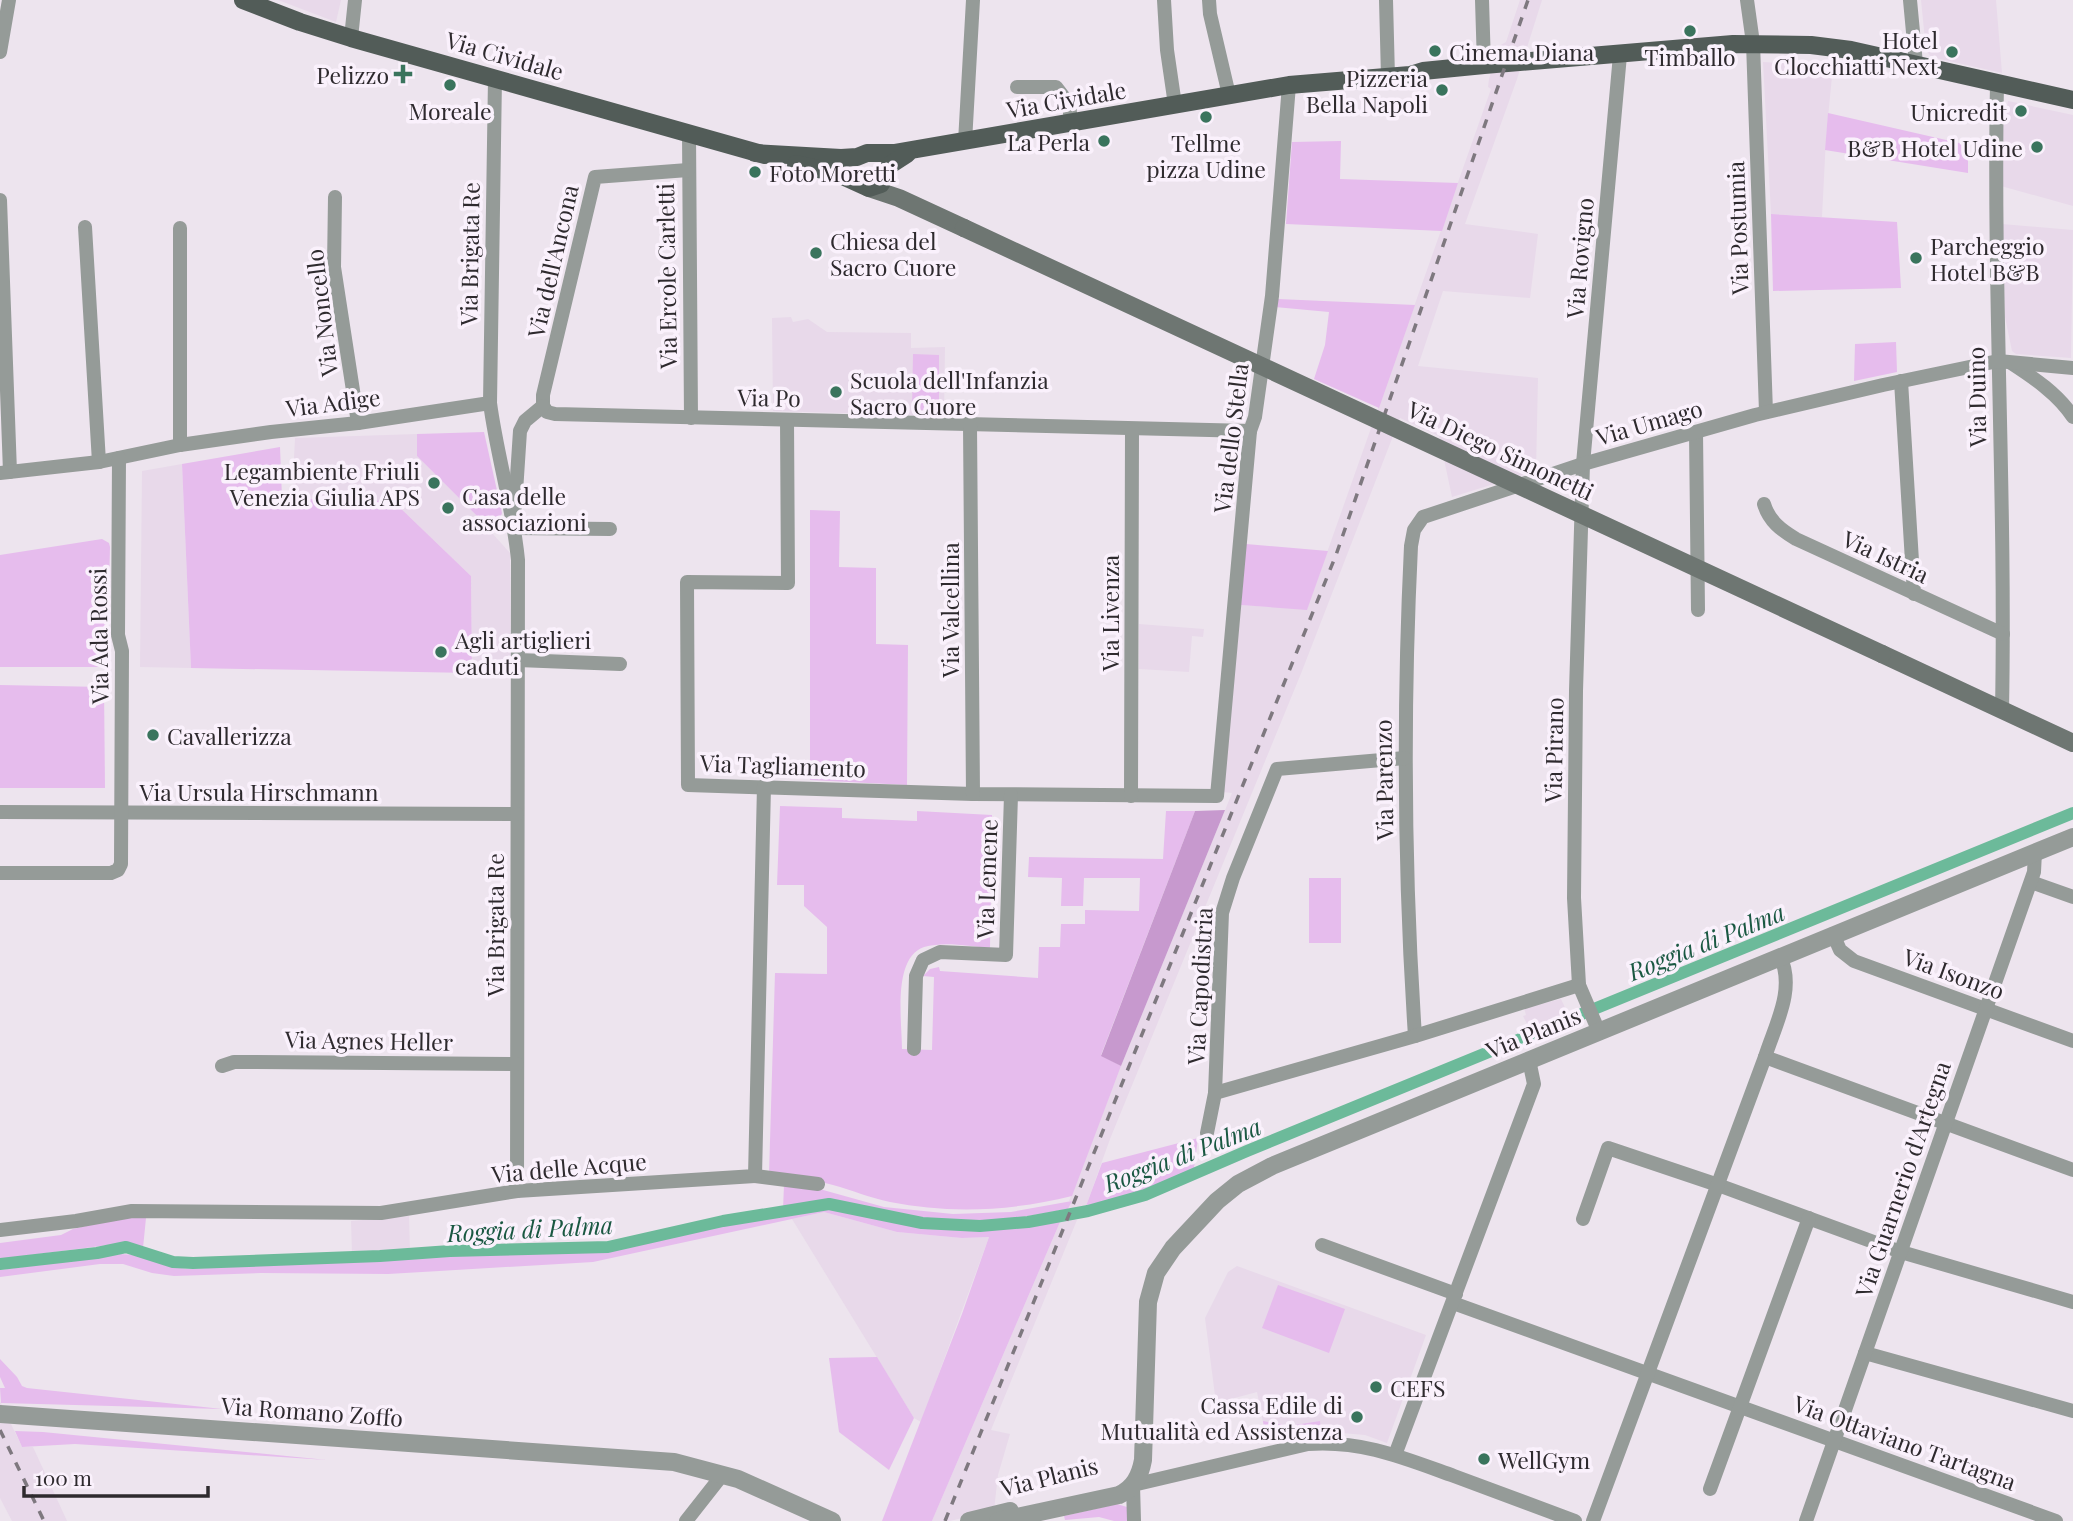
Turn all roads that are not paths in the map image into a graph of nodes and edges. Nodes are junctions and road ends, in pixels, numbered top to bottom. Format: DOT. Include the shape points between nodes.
graph roads {
  1 [pos="9,0"];
  2 [pos="243,0"];
  3 [pos="355,0"];
  4 [pos="973,0"];
  5 [pos="1164,0"];
  6 [pos="1209,0"];
  7 [pos="1386,0"];
  8 [pos="1482,0"];
  9 [pos="1747,0"];
  10 [pos="1910,0"];
  11 [pos="351,38"];
  12 [pos="1754,43"];
  13 [pos="0,52"];
  14 [pos="1612,56"];
  15 [pos="1916,64"];
  16 [pos="1484,65"];
  17 [pos="1410,75"];
  18 [pos="1388,77"];
  19 [pos="495,78"];
  20 [pos="1997,84"];
  21 [pos="1289,85"];
  22 [pos="1017,87"];
  23 [pos="1229,95"];
  24 [pos="2073,100"];
  25 [pos="1175,105"];
  26 [pos="1071,122"];
  27 [pos="689,133"];
  28 [pos="971,140"];
  29 [pos="924,149"];
  30 [pos="755,153"];
  31 [pos="865,155"];
  32 [pos="688,170"];
  33 [pos="887,171"];
  34 [pos="862,184"];
  35 [pos="335,197"];
  36 [pos="0,200"];
  37 [pos="908,202"];
  38 [pos="85,227"];
  39 [pos="180,228"];
  40 [pos="1,254"];
  41 [pos="2004,362"];
  42 [pos="2073,368"];
  43 [pos="1901,381"];
  44 [pos="490,402"];
  45 [pos="543,406"];
  46 [pos="1766,412"];
  47 [pos="2073,417"];
  48 [pos="691,418"];
  49 [pos="787,421"];
  50 [pos="358,423"];
  51 [pos="970,425"];
  52 [pos="1132,429"];
  53 [pos="1250,431"];
  54 [pos="494,432"];
  55 [pos="520,432"];
  56 [pos="1696,432"];
  57 [pos="180,444"];
  58 [pos="119,458"];
  59 [pos="99,461"];
  60 [pos="1583,464"];
  61 [pos="5,473"];
  62 [pos="511,476"];
  63 [pos="1765,504"];
  64 [pos="1417,524"];
  65 [pos="514,525"];
  66 [pos="610,529"];
  67 [pos="1914,594"];
  68 [pos="1698,610"];
  69 [pos="2003,634"];
  70 [pos="518,660"];
  71 [pos="620,664"];
  72 [pos="2001,710"];
  73 [pos="2073,743"];
  74 [pos="1405,758"];
  75 [pos="764,786"];
  76 [pos="974,794"];
  77 [pos="1011,795"];
  78 [pos="1131,796"];
  79 [pos="1217,796"];
  80 [pos="0,812"];
  81 [pos="122,813"];
  82 [pos="517,814"];
  83 [pos="2073,836"];
  84 [pos="2035,852"];
  85 [pos="0,873"];
  86 [pos="2031,882"];
  87 [pos="2073,897"];
  88 [pos="1833,934"];
  89 [pos="1780,956"];
  90 [pos="1581,992"];
  91 [pos="1986,1009"];
  92 [pos="1597,1028"];
  93 [pos="1415,1036"];
  94 [pos="2073,1041"];
  95 [pos="914,1049"];
  96 [pos="1765,1057"];
  97 [pos="1529,1060"];
  98 [pos="517,1064"];
  99 [pos="222,1066"];
  100 [pos="1215,1093"];
  101 [pos="1946,1124"];
  102 [pos="1207,1133"];
  103 [pos="2073,1170"];
  104 [pos="755,1176"];
  105 [pos="818,1184"];
  106 [pos="1717,1185"];
  107 [pos="517,1191"];
  108 [pos="1808,1218"];
  109 [pos="1583,1219"];
  110 [pos="0,1230"];
  111 [pos="1322,1245"];
  112 [pos="1900,1252"];
  113 [pos="1455,1298"];
  114 [pos="2073,1302"];
  115 [pos="1865,1353"];
  116 [pos="1648,1373"];
  117 [pos="1740,1406"];
  118 [pos="2073,1411"];
  119 [pos="5,1414"];
  120 [pos="1834,1441"];
  121 [pos="1395,1455"];
  122 [pos="720,1478"];
  123 [pos="1129,1481"];
  124 [pos="1710,1489"];
  125 [pos="983,1520"];
  126 [pos="686,1521"];
  127 [pos="811,1521"];
  128 [pos="832,1521"];
  129 [pos="1134,1521"];
  130 [pos="1575,1521"];
  131 [pos="1593,1521"];
  132 [pos="1806,1521"];
  133 [pos="2056,1521"];
  1 -- 13 [label="street"];
  2 -- 11 [label="main road, Via Cividale"];
  3 -- 11 [label="street"];
  4 -- 28 [label="street" via="967,99"];
  5 -- 25 [label="street"];
  6 -- 23 [label="street"];
  7 -- 18 [label="street"];
  8 -- 16 [label="street"];
  9 -- 12 [label="street, Via Postumia"];
  10 -- 15 [label="street"];
  11 -- 19 [label="main road, Via Cividale"];
  12 -- 14 [label="main road, Via Cividale"];
  12 -- 15 [label="main road, Via Cividale" via="1851,50"];
  12 -- 46 [label="street, Via Postumia"];
  14 -- 16 [label="main road, Via Cividale"];
  14 -- 17 [label="main road, Via Cividale" via="1520,70 1423,78"];
  14 -- 60 [label="street, Via Rovigno"];
  15 -- 20 [label="main road, Via Cividale"];
  16 -- 17 [label="main road, Via Cividale"];
  17 -- 18 [label="main road, Via Cividale"];
  18 -- 21 [label="main road, Via Cividale"];
  19 -- 27 [label="main road, Via Cividale"];
  19 -- 44 [label="street, Via Brigata Re"];
  20 -- 24 [label="main road, Via Cividale"];
  20 -- 41 [label="street, Via Duino"];
  21 -- 23 [label="main road, Via Cividale"];
  21 -- 53 [label="street, Via dello Stella" via="1272,296"];
  22 -- 26 [label="street" via="1056,87 1069,104"];
  23 -- 25 [label="main road, Via Cividale"];
  25 -- 26 [label="main road, Via Cividale"];
  26 -- 28 [label="main road, Via Cividale"];
  27 -- 30 [label="main road, Via Cividale"];
  27 -- 32 [label="street, Via Ercole Carletti"];
  28 -- 29 [label="main road, Via Cividale"];
  29 -- 31 [label="main road, Via Cividale"];
  29 -- 33 [label="main road, Via Cividale" via="898,158"];
  30 -- 31 [label="main road, Via Cividale"];
  30 -- 34 [label="main road, Via Cividale"];
  31 -- 33 [label="main road" via="885,162"];
  31 -- 34 [label="main road" via="852,168"];
  32 -- 45 [label="street, Via dell'Ancona" via="595,177"];
  32 -- 48 [label="street, Via Ercole Carletti"];
  33 -- 34 [label="main road, Via Cividale" via="881,184"];
  33 -- 37 [label="main road, Via Diego Simonetti" via="891,186"];
  34 -- 37 [label="main road, Via Diego Simonetti"];
  35 -- 50 [label="street, Via Noncello" via="334,267"];
  36 -- 40 [label="street"];
  37 -- 72 [label="main road, Via Diego Simonetti, bridge"];
  38 -- 59 [label="street"];
  39 -- 57 [label="street"];
  40 -- 61 [label="street"];
  41 -- 42 [label="street, Via Umago"];
  41 -- 43 [label="street, Via Umago"];
  41 -- 47 [label="street" via="2047,388"];
  41 -- 69 [label="street, Via Duino"];
  43 -- 46 [label="street, Via Umago"];
  43 -- 67 [label="street"];
  44 -- 50 [label="street, Via Adige"];
  44 -- 54 [label="street, Via Brigata Re"];
  45 -- 48 [label="street, Via Po" via="555,414"];
  45 -- 55 [label="street" via="525,421"];
  46 -- 56 [label="street, Via Umago"];
  48 -- 49 [label="street, Via Po"];
  49 -- 51 [label="street, Via Po"];
  49 -- 75 [label="street, Via Tagliamento" via="788,583 687,582 688,785"];
  50 -- 57 [label="street, Via Adige"];
  51 -- 52 [label="street, Via Po"];
  51 -- 76 [label="street, Via Valcellina"];
  52 -- 53 [label="street, Via Po"];
  52 -- 78 [label="street, Via Livenza"];
  53 -- 79 [label="street, Via dello Stella"];
  54 -- 55 [label="street"];
  54 -- 62 [label="street, Via Brigata Re"];
  55 -- 62 [label="street, Via Brigata Re"];
  56 -- 60 [label="street, Via Umago"];
  56 -- 68 [label="street"];
  57 -- 58 [label="street, Via Adige"];
  58 -- 59 [label="street, Via Adige"];
  58 -- 81 [label="street, Via Ada Rossi"];
  59 -- 61 [label="street, Via Adige"];
  60 -- 64 [label="street, Via Umago" via="1430,513"];
  60 -- 90 [label="street, Via Pirano" via="1574,898"];
  62 -- 65 [label="street, Via Brigata Re"];
  63 -- 67 [label="street, Via Istria" via="1774,524 1796,539"];
  64 -- 74 [label="street, Via Parenzo" via="1410,559"];
  65 -- 66 [label="street"];
  65 -- 70 [label="street, Via Brigata Re"];
  67 -- 69 [label="street, Via Istria"];
  69 -- 72 [label="street, Via Duino"];
  70 -- 71 [label="street"];
  70 -- 82 [label="street, Via Brigata Re"];
  72 -- 73 [label="main road, Via Diego Simonetti"];
  74 -- 93 [label="street, Via Parenzo"];
  74 -- 100 [label="street, Via Capodistria" via="1276,769 1222,913"];
  75 -- 76 [label="street, Via Tagliamento"];
  75 -- 104 [label="street"];
  76 -- 77 [label="street, Via Tagliamento"];
  77 -- 78 [label="street, Via Tagliamento"];
  77 -- 95 [label="street, Via Lemene" via="1006,956 940,952 923,960 916,975"];
  78 -- 79 [label="street, Via Tagliamento"];
  80 -- 81 [label="street, Via Ursula Hirschmann"];
  81 -- 82 [label="street, Via Ursula Hirschmann"];
  81 -- 85 [label="street, Via Ada Rossi" via="121,864 116,872"];
  82 -- 98 [label="street, Via Brigata Re"];
  83 -- 84 [label="street, Via Planis"];
  84 -- 86 [label="street, Via Guarnerio d'Artegna"];
  84 -- 88 [label="street, Via Planis"];
  86 -- 87 [label="street"];
  86 -- 91 [label="street, Via Guarnerio d'Artegna"];
  88 -- 89 [label="street, Via Planis"];
  88 -- 91 [label="street, Via Isonzo" via="1839,950 1854,961"];
  89 -- 92 [label="street, Via Planis"];
  89 -- 96 [label="street" via="1787,991"];
  90 -- 92 [label="street, Via Pirano"];
  90 -- 93 [label="street, Via Capodistria"];
  91 -- 94 [label="street, Via Isonzo"];
  91 -- 101 [label="street, Via Guarnerio d'Artegna"];
  92 -- 97 [label="street, Via Planis"];
  93 -- 100 [label="street, Via Capodistria"];
  96 -- 101 [label="street"];
  96 -- 106 [label="street"];
  97 -- 113 [label="street" via="1534,1084"];
  97 -- 123 [label="street, Via Planis" via="1261,1171 1217,1201 1165,1258 1152,1282 1144,1392"];
  98 -- 99 [label="street, Via Agnes Heller" via="234,1062"];
  98 -- 107 [label="street, Via Brigata Re"];
  100 -- 102 [label="street, Via Capodistria"];
  101 -- 103 [label="street"];
  101 -- 112 [label="street, Via Guarnerio d'Artegna"];
  104 -- 105 [label="street, Via delle Acque"];
  104 -- 107 [label="street, Via delle Acque"];
  106 -- 108 [label="street"];
  106 -- 109 [label="street" via="1608,1148"];
  106 -- 116 [label="street"];
  107 -- 110 [label="street, Via delle Acque" via="381,1213 132,1211"];
  108 -- 112 [label="street"];
  108 -- 117 [label="street"];
  111 -- 113 [label="street, Via Ottaviano Tartagna"];
  112 -- 114 [label="street"];
  112 -- 115 [label="street, Via Guarnerio d'Artegna"];
  113 -- 116 [label="street, Via Ottaviano Tartagna"];
  113 -- 121 [label="street"];
  115 -- 118 [label="street"];
  115 -- 120 [label="street, Via Guarnerio d'Artegna"];
  116 -- 117 [label="street, Via Ottaviano Tartagna"];
  116 -- 131 [label="street"];
  117 -- 120 [label="street, Via Ottaviano Tartagna"];
  117 -- 124 [label="street"];
  119 -- 122 [label="street, Via Romano Zoffo" via="621,1459"];
  120 -- 132 [label="street, Via Guarnerio d'Artegna"];
  120 -- 133 [label="street, Via Ottaviano Tartagna"];
  121 -- 123 [label="street" via="1351,1444 1308,1444"];
  121 -- 130 [label="street"];
  122 -- 126 [label="street"];
  122 -- 127 [label="street, Via Romano Zoffo"];
  122 -- 128 [label="street, Via Romano Zoffo" via="769,1492"];
  123 -- 125 [label="street, Via Planis"];
  123 -- 129 [label="street"];
}
